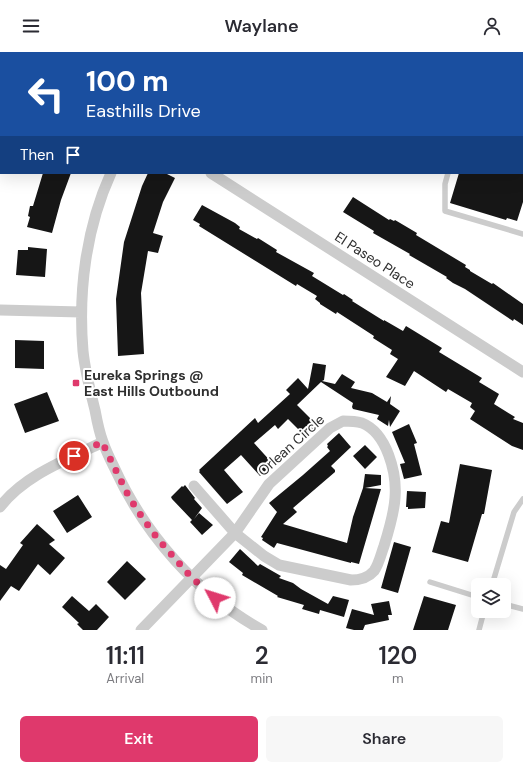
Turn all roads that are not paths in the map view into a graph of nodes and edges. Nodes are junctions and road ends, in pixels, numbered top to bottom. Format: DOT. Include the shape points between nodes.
graph roads {
  1 [pos="111,174"];
  2 [pos="213,174"];
  3 [pos="448,174"];
  4 [pos="523,234"];
  5 [pos="0,310"];
  6 [pos="81,312"];
  7 [pos="523,372"];
  8 [pos="102,442"];
  9 [pos="194,486"];
  10 [pos="523,499"];
  11 [pos="0,507"];
  12 [pos="235,533"];
  13 [pos="192,578"];
  14 [pos="494,578"];
  15 [pos="430,582"];
  16 [pos="471,595"];
  17 [pos="511,606"];
  18 [pos="523,609"];
  19 [pos="482,618"];
  20 [pos="141,630"];
  21 [pos="262,630"];
  22 [pos="479,630"];
  1 -- 6 [label="street" via="91,233"];
  2 -- 7 [label="street, El Paseo Place"];
  3 -- 4 [label="lane" via="445,211"];
  5 -- 6 [label="street"];
  6 -- 8 [label="street" via="87,381"];
  8 -- 11 [label="street" via="39,474 19,488"];
  8 -- 13 [label="street" via="129,497 144,520"];
  9 -- 12 [label="street, Orlean Circle"];
  10 -- 14 [label="lane" via="514,512"];
  12 -- 12 [label="street, Orlean Circle" via="269,484 330,428 343,421 363,423 383,442 394,478 395,499 391,525 378,564 368,577 352,580 279,565"];
  12 -- 13 [label="street, Orlean Circle"];
  13 -- 20 [label="street, Orlean Circle"];
  13 -- 21 [label="street"];
  15 -- 16 [label="lane"];
  17 -- 18 [label="lane"];
  19 -- 22 [label="lane"];
}
